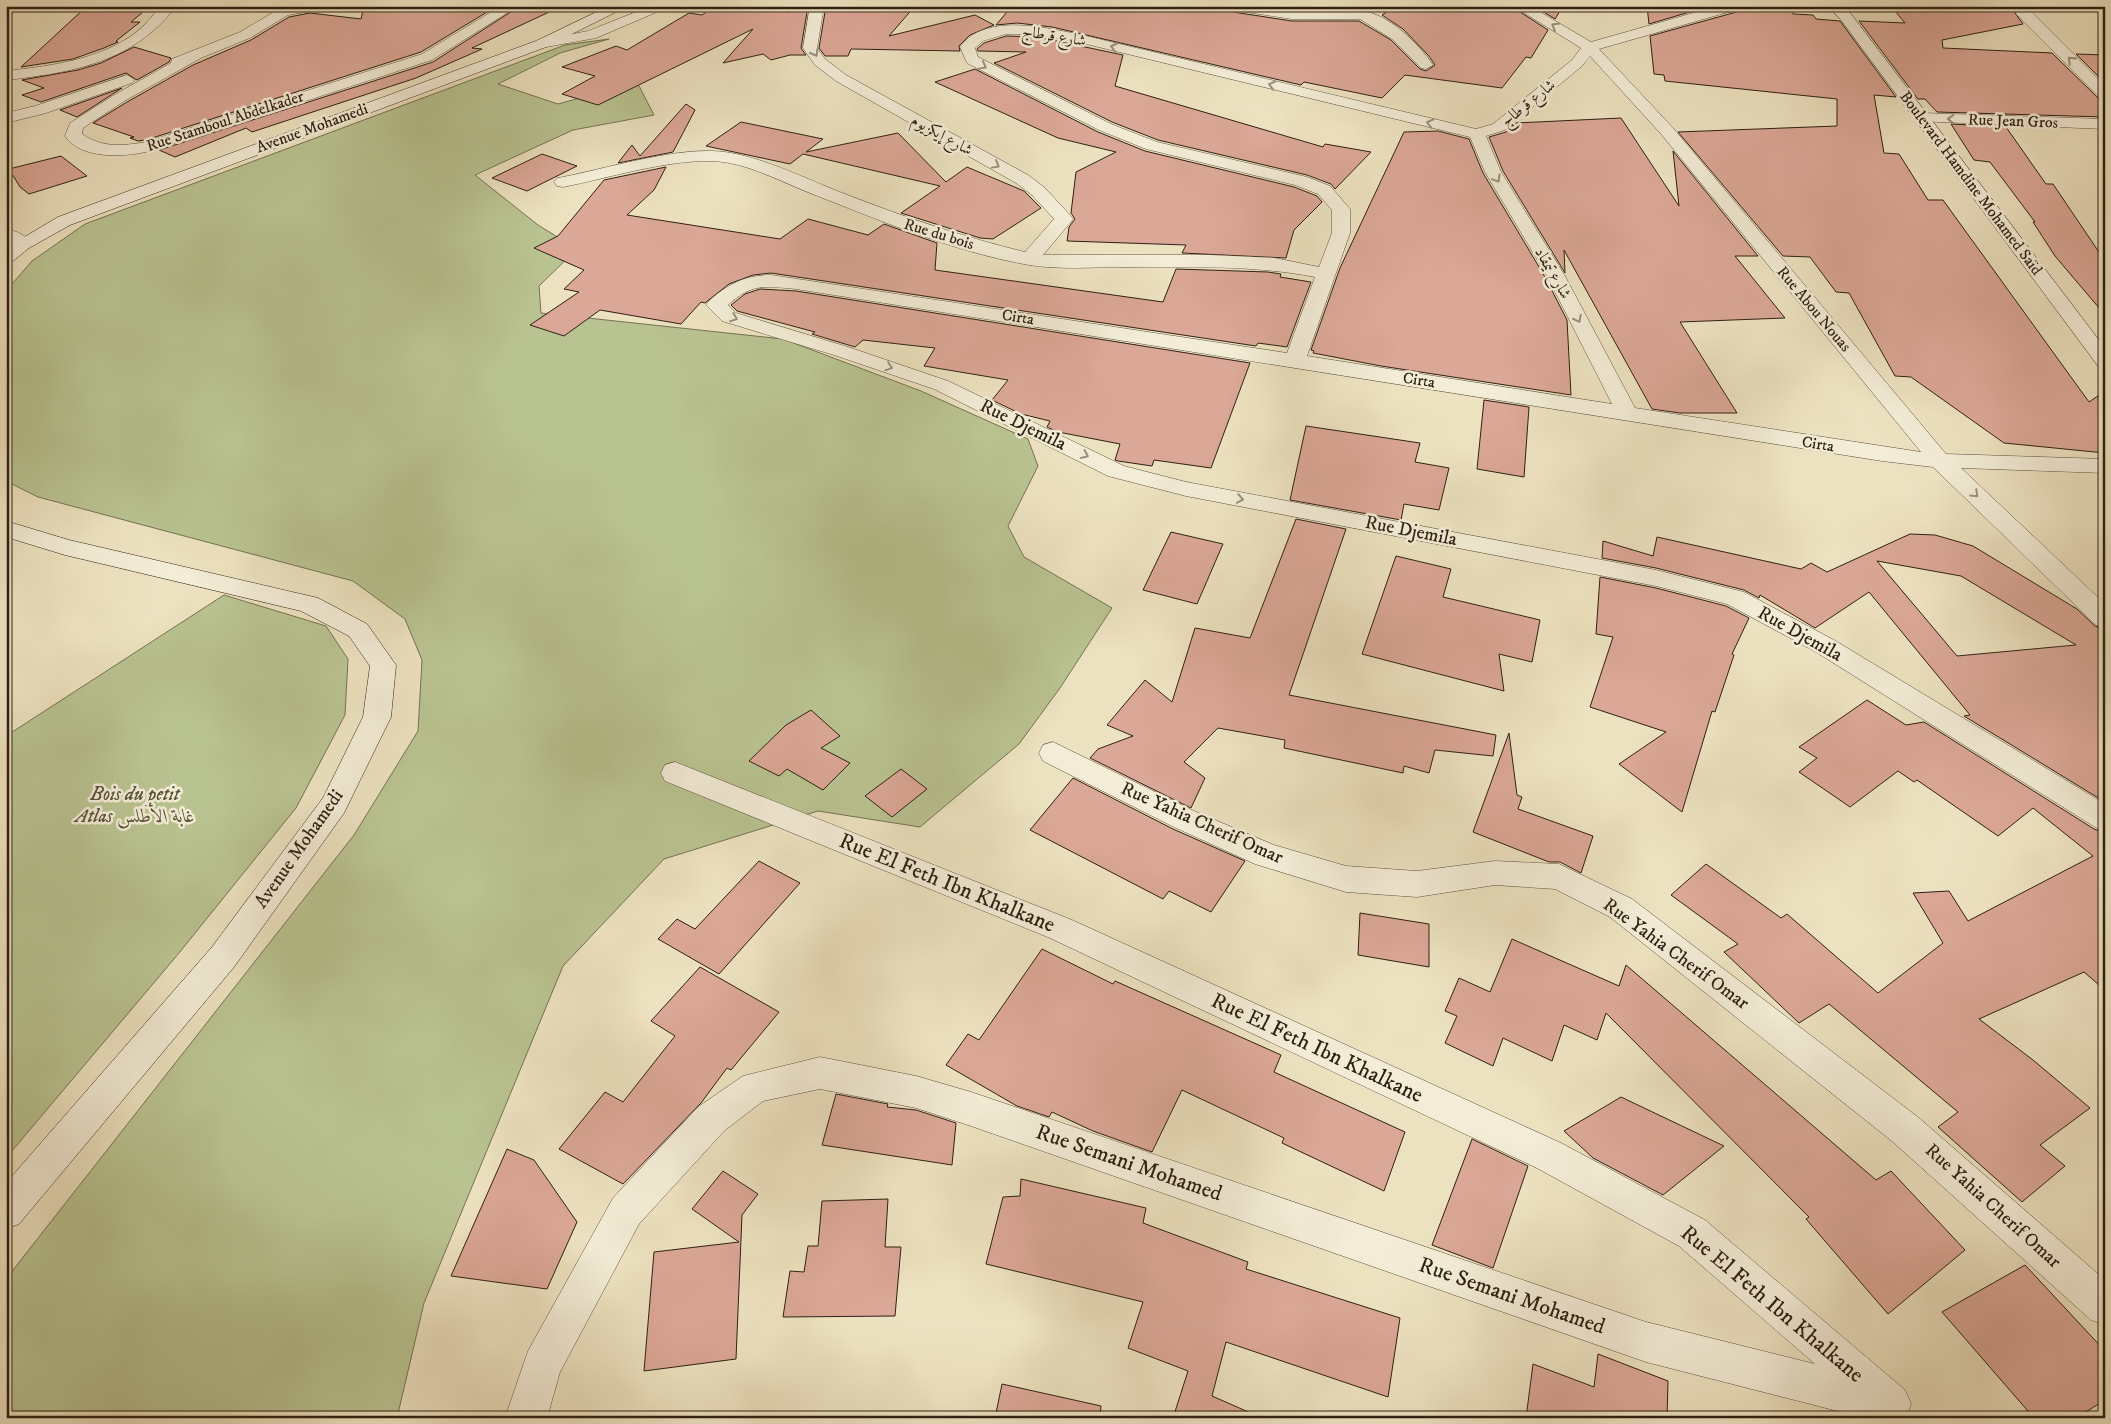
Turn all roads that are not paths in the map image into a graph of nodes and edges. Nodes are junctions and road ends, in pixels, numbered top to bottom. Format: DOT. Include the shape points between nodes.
graph roads {
  1 [pos="169,6"];
  2 [pos="318,6"];
  3 [pos="511,6"];
  4 [pos="664,6"];
  5 [pos="817,6"];
  6 [pos="1233,6"];
  7 [pos="1349,6"];
  8 [pos="1520,6"];
  9 [pos="1734,6"];
  10 [pos="1836,6"];
  11 [pos="2019,6"];
  12 [pos="619,7"];
  13 [pos="1362,15"];
  14 [pos="541,44"];
  15 [pos="1589,47"];
  16 [pos="195,56"];
  17 [pos="1426,64"];
  18 [pos="6,76"];
  19 [pos="2105,95"];
  20 [pos="6,118"];
  21 [pos="1922,118"];
  22 [pos="2105,124"];
  23 [pos="1477,134"];
  24 [pos="562,182"];
  25 [pos="6,234"];
  26 [pos="23,244"];
  27 [pos="6,257"];
  28 [pos="1029,259"];
  29 [pos="1327,274"];
  30 [pos="735,287"];
  31 [pos="1295,360"];
  32 [pos="2105,362"];
  33 [pos="1627,413"];
  34 [pos="1940,461"];
  35 [pos="2105,466"];
  36 [pos="6,529"];
  37 [pos="2105,619"];
  38 [pos="1053,753"];
  39 [pos="675,773"];
  40 [pos="2105,820"];
  41 [pos="6,1211"];
  42 [pos="2105,1306"];
  43 [pos="1897,1411"];
  44 [pos="526,1418"];
  1 -- 18 [label="street" via="140,36 123,46 75,63"];
  2 -- 16 [label="street" via="284,12 245,35"];
  3 -- 16 [label="street, Rue Stamboul Abdelkader" via="427,57 148,147 96,150 73,136 76,126 121,96"];
  4 -- 14 [label="street" via="591,35"];
  5 -- 28 [label="street, شارع إيكزيوم, one-way" via="810,48 820,62 864,92 1022,178 1064,219"];
  6 -- 13 [label="street" via="1292,15"];
  7 -- 13 [label="street"];
  15 -- 8 [label="street, Rue Abou Nouas, one-way"];
  9 -- 15 [label="street"];
  10 -- 21 [label="street, Boulevard Hamdine Mohamed Saïd"];
  19 -- 11 [label="street, one-way"];
  12 -- 14 [label="street, Avenue Mohamedi"];
  13 -- 17 [label="street" via="1372,18"];
  14 -- 26 [label="street, Avenue Mohamedi" via="64,221"];
  15 -- 23 [label="street, شارع قرطاج" via="1577,63 1499,127"];
  15 -- 34 [label="street, Rue Abou Nouas" via="1667,131"];
  16 -- 20 [label="street" via="40,110"];
  22 -- 21 [label="street, Rue Jean Gros, one-way"];
  21 -- 32 [label="street, Boulevard Hamdine Mohamed Saïd"];
  23 -- 29 [label="street, شارع قرطاج, one-way" via="1038,31 988,33 967,46 972,60 1105,127 1152,146 1301,181 1324,190 1341,209 1341,233"];
  23 -- 33 [label="street, شارع تيمقاد, one-way" via="1493,172 1556,276"];
  24 -- 28 [label="street, Rue du bois" via="680,158 714,156 744,162 965,243"];
  25 -- 26 [label="street"];
  26 -- 27 [label="street, Avenue Mohamedi"];
  28 -- 29 [label="street, Rue du bois" via="1275,264"];
  29 -- 31 [label="street, شارع قرطاج"];
  30 -- 31 [label="street, Cirta" via="760,279 796,283"];
  30 -- 40 [label="street, Rue Djemila, one-way" via="716,305 729,317 941,385 1116,470 1186,489 1656,578 1735,598 1825,646"];
  31 -- 33 [label="street, Cirta"];
  33 -- 34 [label="street, Cirta"];
  34 -- 35 [label="street, Cirta"];
  34 -- 37 [label="street, Rue Abou Nouas, one-way"];
  36 -- 41 [label="street, Avenue Mohamedi" via="65,547 309,604 358,630 382,665 377,717 334,805 223,957"];
  38 -- 42 [label="street, Rue Yahia Cherif Omar" via="1266,855 1346,879 1416,884 1495,873 1559,877 1621,908 1906,1130"];
  39 -- 43 [label="street, Rue El Feth Ibn Khalkane" via="1061,929 1548,1155 1692,1233"];
  43 -- 44 [label="street, Rue Semani Mohamed" via="1646,1342 980,1112 916,1092 820,1073 755,1087 711,1119 626,1211 542,1365"];
}
